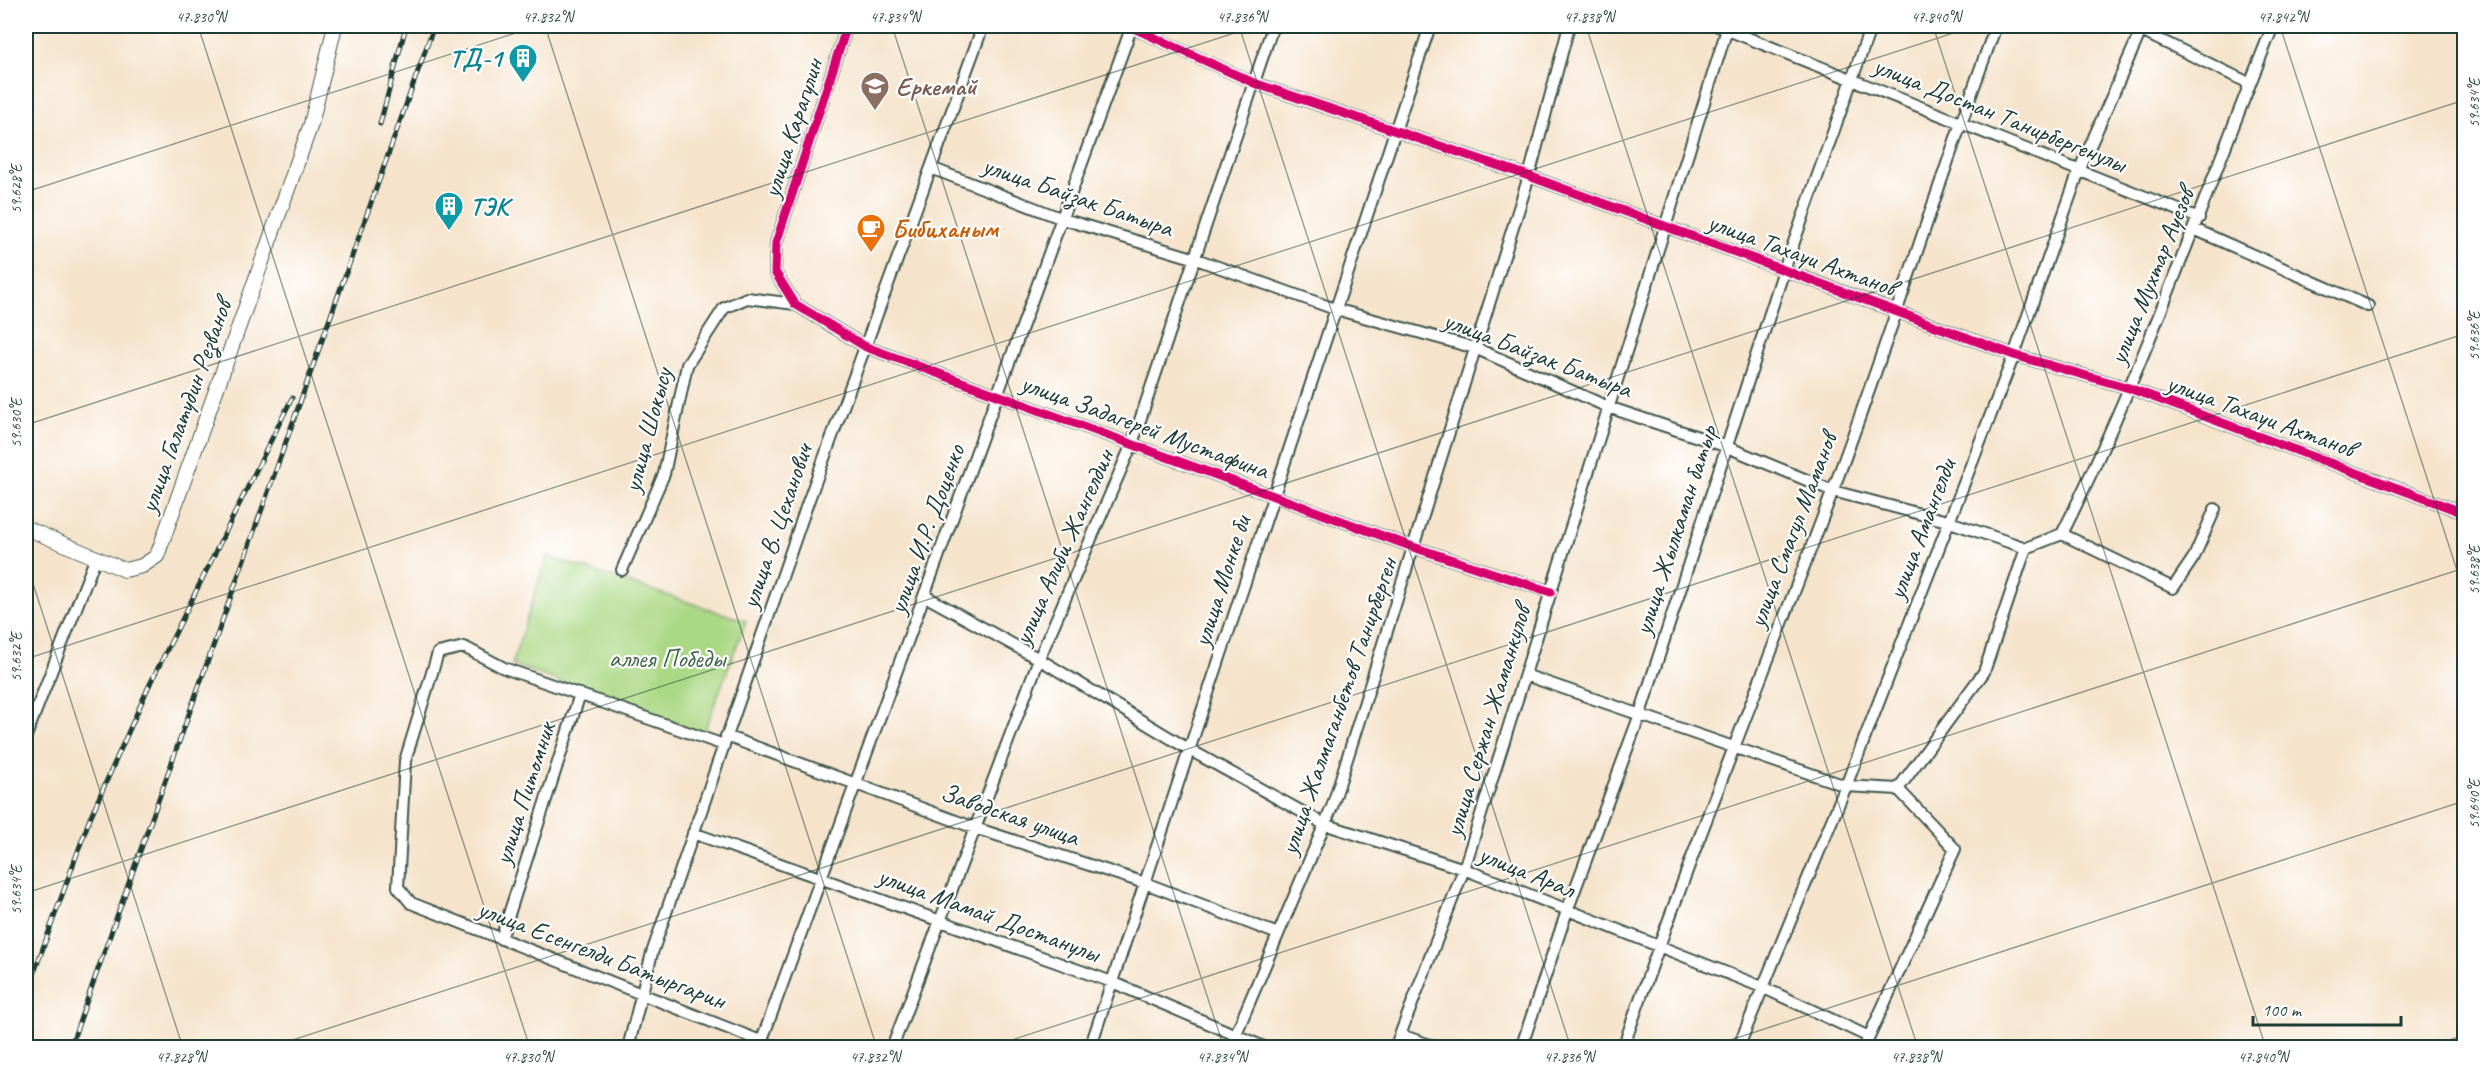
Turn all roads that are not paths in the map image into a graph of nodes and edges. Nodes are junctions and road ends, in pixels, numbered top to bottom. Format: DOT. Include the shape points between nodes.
graph roads {
  1 [pos="335,26"];
  2 [pos="847,26"];
  3 [pos="983,26"];
  4 [pos="1131,26"];
  5 [pos="1273,26"];
  6 [pos="1430,26"];
  7 [pos="1569,26"];
  8 [pos="1871,26"];
  9 [pos="1996,26"];
  10 [pos="2272,26"];
  11 [pos="1724,27"];
  12 [pos="2138,27"];
  13 [pos="1851,78"];
  14 [pos="1254,83"];
  15 [pos="2249,83"];
  16 [pos="1959,124"];
  17 [pos="1395,130"];
  18 [pos="931,168"];
  19 [pos="2079,171"];
  20 [pos="1529,176"];
  21 [pos="2199,218"];
  22 [pos="1063,219"];
  23 [pos="1664,226"];
  24 [pos="2194,229"];
  25 [pos="776,243"];
  26 [pos="1196,259"];
  27 [pos="1784,270"];
  28 [pos="795,304"];
  29 [pos="2368,306"];
  30 [pos="1335,309"];
  31 [pos="1895,311"];
  32 [pos="866,347"];
  33 [pos="1475,348"];
  34 [pos="2014,355"];
  35 [pos="2129,388"];
  36 [pos="999,395"];
  37 [pos="1608,406"];
  38 [pos="1132,444"];
  39 [pos="1725,446"];
  40 [pos="1833,491"];
  41 [pos="1273,495"];
  42 [pos="2215,509"];
  43 [pos="2464,513"];
  44 [pos="1947,521"];
  45 [pos="26,528"];
  46 [pos="2062,534"];
  47 [pos="1413,547"];
  48 [pos="2026,548"];
  49 [pos="96,557"];
  50 [pos="622,570"];
  51 [pos="1551,592"];
  52 [pos="925,596"];
  53 [pos="1039,659"];
  54 [pos="1525,675"];
  55 [pos="580,694"];
  56 [pos="1640,717"];
  57 [pos="26,736"];
  58 [pos="725,741"];
  59 [pos="1733,748"];
  60 [pos="1190,750"];
  61 [pos="856,782"];
  62 [pos="1846,786"];
  63 [pos="1898,789"];
  64 [pos="1324,824"];
  65 [pos="975,828"];
  66 [pos="693,833"];
  67 [pos="1464,869"];
  68 [pos="822,877"];
  69 [pos="1145,883"];
  70 [pos="411,903"];
  71 [pos="1567,911"];
  72 [pos="941,920"];
  73 [pos="1278,934"];
  74 [pos="501,939"];
  75 [pos="1658,946"];
  76 [pos="1112,982"];
  77 [pos="1761,987"];
  78 [pos="641,993"];
  79 [pos="1401,1035"];
  80 [pos="1235,1036"];
  81 [pos="1867,1036"];
  82 [pos="760,1044"];
  83 [pos="628,1047"];
  84 [pos="778,1047"];
  85 [pos="892,1047"];
  86 [pos="1090,1047"];
  87 [pos="1230,1047"];
  88 [pos="1266,1047"];
  89 [pos="1395,1047"];
  90 [pos="1439,1047"];
  91 [pos="1521,1047"];
  92 [pos="1623,1047"];
  93 [pos="1738,1047"];
  94 [pos="1863,1047"];
  1 -- 49 [label="street, улица Галатудин Резванов" via="311,124 157,556 142,566 125,570"];
  2 -- 25 [label="street, улица Карагулин"];
  3 -- 18 [label="street, улица В. Цеханович"];
  4 -- 14 [label="street, улица Тахауи Ахтанов"];
  4 -- 22 [label="street, улица И.Р. Доценко"];
  5 -- 14 [label="street, улица Алиби Жангелдин"];
  6 -- 17 [label="street, улица Монке би"];
  7 -- 20 [label="street, улица Жалмаганбетов Танирберген"];
  8 -- 13 [label="street, улица Жылкаман батыр"];
  9 -- 16 [label="street, улица Смагул Маманов"];
  10 -- 15 [label="street, улица Мухтар Ауезов"];
  11 -- 13 [label="street, улица Достан Танирбергенулы"];
  11 -- 23 [label="street, улица Сержан Жаманкулов"];
  12 -- 15 [label="street"];
  12 -- 19 [label="street, улица Амангелди"];
  13 -- 16 [label="street, улица Достан Танирбергенулы"];
  13 -- 27 [label="street, улица Жылкаман батыр"];
  14 -- 17 [label="street, улица Тахауи Ахтанов"];
  14 -- 26 [label="street, улица Алиби Жангелдин"];
  15 -- 21 [label="street, улица Мухтар Ауезов"];
  16 -- 19 [label="street, улица Достан Танирбергенулы"];
  16 -- 31 [label="street, улица Смагул Маманов"];
  17 -- 20 [label="street, улица Тахауи Ахтанов"];
  17 -- 30 [label="street, улица Монке би"];
  18 -- 22 [label="street, улица Байзак Батыра"];
  18 -- 32 [label="street, улица В. Цеханович"];
  19 -- 21 [label="street, улица Достан Танирбергенулы"];
  19 -- 34 [label="street, улица Амангелди"];
  20 -- 23 [label="street, улица Тахауи Ахтанов"];
  20 -- 33 [label="street, улица Жалмаганбетов Танирберген"];
  21 -- 24 [label="street, улица Мухтар Ауезов"];
  22 -- 26 [label="street, улица Байзак Батыра"];
  22 -- 36 [label="street, улица И.Р. Доценко"];
  23 -- 27 [label="street, улица Тахауи Ахтанов"];
  23 -- 37 [label="street, улица Сержан Жаманкулов"];
  24 -- 29 [label="street"];
  24 -- 35 [label="street, улица Мухтар Ауезов"];
  25 -- 28 [label="street, улица Задагерей Мустафина" via="775,272"];
  26 -- 30 [label="street, улица Байзак Батыра"];
  26 -- 38 [label="street, улица Алиби Жангелдин"];
  27 -- 31 [label="street, улица Тахауи Ахтанов"];
  27 -- 39 [label="street, улица Жылкаман батыр"];
  28 -- 32 [label="street, улица Задагерей Мустафина"];
  28 -- 50 [label="street, улица Шокысу" via="747,298 724,308 687,365 664,474"];
  30 -- 33 [label="street, улица Байзак Батыра"];
  30 -- 41 [label="street, улица Монке би"];
  31 -- 34 [label="street, улица Тахауи Ахтанов"];
  31 -- 40 [label="street, улица Смагул Маманов"];
  32 -- 36 [label="street, улица Задагерей Мустафина"];
  32 -- 58 [label="street, улица В. Цеханович"];
  33 -- 37 [label="street, улица Байзак Батыра"];
  33 -- 47 [label="street, улица Жалмаганбетов Танирберген"];
  34 -- 35 [label="street, улица Тахауи Ахтанов"];
  34 -- 44 [label="street, улица Амангелди"];
  35 -- 43 [label="street, улица Тахауи Ахтанов"];
  35 -- 46 [label="street, улица Мухтар Ауезов"];
  36 -- 38 [label="street, улица Задагерей Мустафина"];
  36 -- 52 [label="street, улица И.Р. Доценко"];
  37 -- 39 [label="street, улица Байзак Батыра"];
  37 -- 51 [label="street, улица Сержан Жаманкулов"];
  38 -- 41 [label="street, улица Задагерей Мустафина"];
  38 -- 53 [label="street, улица Алиби Жангелдин"];
  39 -- 40 [label="street, улица Байзак Батыра"];
  39 -- 56 [label="street, улица Жылкаман батыр"];
  40 -- 44 [label="street, улица Байзак Батыра"];
  40 -- 59 [label="street, улица Смагул Маманов"];
  41 -- 47 [label="street, улица Задагерей Мустафина"];
  41 -- 60 [label="street, улица Монке би"];
  42 -- 46 [label="street" via="2194,557 2173,588"];
  44 -- 48 [label="street, улица Байзак Батыра"];
  44 -- 62 [label="street, улица Амангелди"];
  45 -- 49 [label="street, улица Галатудин Резванов"];
  46 -- 48 [label="street"];
  47 -- 51 [label="street, улица Задагерей Мустафина"];
  47 -- 64 [label="street, улица Жалмаганбетов Танирберген"];
  48 -- 63 [label="street" via="1984,672"];
  49 -- 57 [label="street"];
  51 -- 54 [label="street, улица Сержан Жаманкулов"];
  52 -- 53 [label="street, улица Арал"];
  52 -- 61 [label="street, улица И.Р. Доценко"];
  53 -- 60 [label="street, улица Арал"];
  53 -- 65 [label="street, улица Алиби Жангелдин"];
  54 -- 56 [label="street"];
  54 -- 67 [label="street, улица Сержан Жаманкулов"];
  55 -- 58 [label="street, Заводская улица"];
  55 -- 70 [label="street, Заводская улица" via="504,668 464,647 438,653 405,761 398,887"];
  55 -- 74 [label="street, улица Питомник"];
  56 -- 59 [label="street"];
  56 -- 71 [label="street, улица Жылкаман батыр"];
  58 -- 61 [label="street, Заводская улица"];
  58 -- 66 [label="street, улица В. Цеханович"];
  59 -- 62 [label="street"];
  59 -- 75 [label="street, улица Смагул Маманов"];
  60 -- 64 [label="street, улица Арал"];
  60 -- 69 [label="street, улица Монке би"];
  61 -- 65 [label="street, Заводская улица"];
  61 -- 68 [label="street, улица И.Р. Доценко"];
  62 -- 63 [label="street"];
  62 -- 77 [label="street, улица Амангелди"];
  63 -- 81 [label="street" via="1955,849"];
  64 -- 67 [label="street, улица Арал"];
  64 -- 73 [label="street, улица Жалмаганбетов Танирберген"];
  65 -- 69 [label="street, Заводская улица"];
  65 -- 72 [label="street, улица Алиби Жангелдин"];
  66 -- 68 [label="street, улица Мамай Достанулы"];
  66 -- 78 [label="street, улица В. Цеханович"];
  67 -- 71 [label="street, улица Арал"];
  67 -- 79 [label="street, улица Сержан Жаманкулов"];
  68 -- 72 [label="street, улица Мамай Достанулы"];
  68 -- 82 [label="street, улица И.Р. Доценко"];
  69 -- 73 [label="street, Заводская улица"];
  69 -- 76 [label="street, улица Монке би"];
  70 -- 74 [label="street, улица Есенгелди Батыргарин"];
  71 -- 75 [label="street, улица Арал"];
  71 -- 91 [label="street, улица Жылкаман батыр"];
  72 -- 76 [label="street, улица Мамай Достанулы"];
  72 -- 85 [label="street, улица Алиби Жангелдин"];
  73 -- 80 [label="street, улица Жалмаганбетов Танирберген"];
  74 -- 78 [label="street, улица Есенгелди Батыргарин"];
  75 -- 77 [label="street, улица Арал"];
  75 -- 92 [label="street, улица Смагул Маманов"];
  76 -- 80 [label="street, улица Мамай Достанулы"];
  76 -- 86 [label="street, улица Монке би"];
  77 -- 81 [label="street, улица Арал"];
  77 -- 93 [label="street, улица Амангелди"];
  78 -- 82 [label="street, улица Есенгелди Батыргарин"];
  78 -- 83 [label="street, улица В. Цеханович"];
  79 -- 89 [label="street, улица Сержан Жаманкулов"];
  79 -- 90 [label="street"];
  80 -- 87 [label="street, улица Жалмаганбетов Танирберген"];
  80 -- 88 [label="street, улица Мамай Достанулы"];
  81 -- 94 [label="street"];
  82 -- 84 [label="street, улица Есенгелди Батыргарин"];
}
